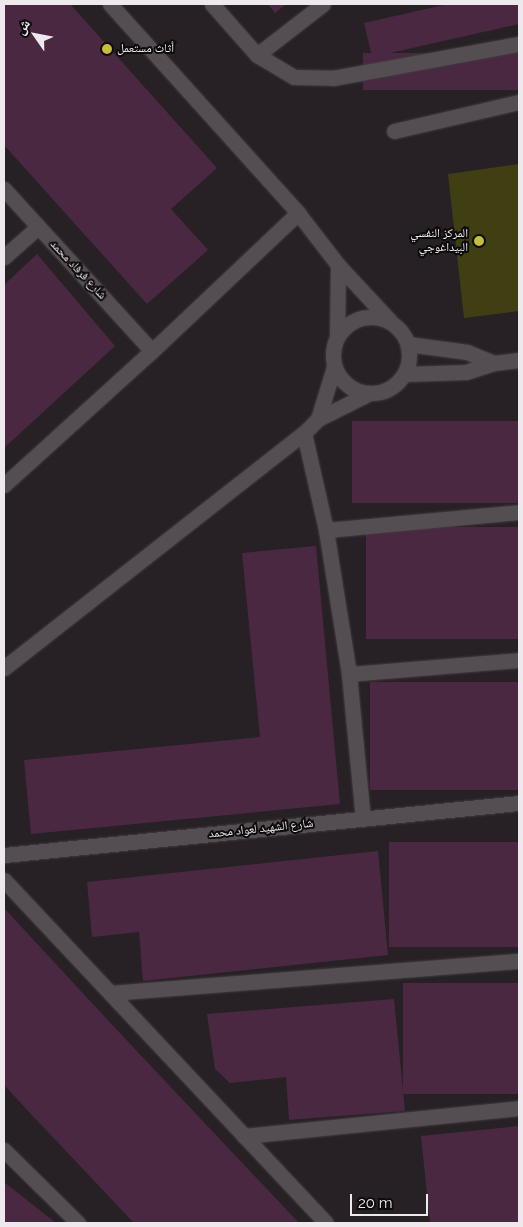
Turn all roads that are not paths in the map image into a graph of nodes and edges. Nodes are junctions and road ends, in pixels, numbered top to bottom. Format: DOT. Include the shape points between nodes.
graph roads {
  1 [pos="110,4"];
  2 [pos="212,4"];
  3 [pos="323,4"];
  4 [pos="519,44"];
  5 [pos="257,55"];
  6 [pos="519,102"];
  7 [pos="394,131"];
  8 [pos="4,189"];
  9 [pos="298,213"];
  10 [pos="38,227"];
  11 [pos="4,258"];
  12 [pos="338,265"];
  13 [pos="390,321"];
  14 [pos="338,337"];
  15 [pos="408,344"];
  16 [pos="152,351"];
  17 [pos="519,360"];
  18 [pos="494,363"];
  19 [pos="334,366"];
  20 [pos="406,374"];
  21 [pos="368,394"];
  22 [pos="318,419"];
  23 [pos="304,433"];
  24 [pos="4,484"];
  25 [pos="519,512"];
  26 [pos="326,530"];
  27 [pos="519,660"];
  28 [pos="4,668"];
  29 [pos="349,674"];
  30 [pos="519,804"];
  31 [pos="363,819"];
  32 [pos="4,855"];
  33 [pos="4,880"];
  34 [pos="519,961"];
  35 [pos="111,993"];
  36 [pos="519,1108"];
  37 [pos="244,1136"];
  38 [pos="4,1150"];
  39 [pos="78,1223"];
  40 [pos="326,1223"];
  1 -- 9 [label="street"];
  2 -- 5 [label="street"];
  3 -- 5 [label="street"];
  4 -- 5 [label="street" via="333,78 294,77"];
  6 -- 7 [label="street"];
  8 -- 10 [label="street, شارع فرفاد محمد"];
  9 -- 12 [label="street"];
  9 -- 16 [label="street"];
  10 -- 11 [label="street"];
  10 -- 16 [label="street, شارع فرفاد محمد"];
  12 -- 13 [label="street"];
  12 -- 14 [label="street"];
  13 -- 14 [label="street" via="360,318"];
  13 -- 15 [label="street" via="401,330"];
  14 -- 19 [label="street" via="333,352"];
  15 -- 18 [label="street" via="467,352"];
  15 -- 20 [label="street" via="410,359"];
  16 -- 24 [label="street"];
  17 -- 18 [label="street"];
  18 -- 20 [label="street" via="466,372"];
  19 -- 21 [label="street" via="341,380 353,390"];
  19 -- 22 [label="street"];
  20 -- 21 [label="street" via="389,389"];
  21 -- 22 [label="street"];
  22 -- 23 [label="street"];
  23 -- 26 [label="street"];
  23 -- 28 [label="street"];
  25 -- 26 [label="street"];
  26 -- 29 [label="street"];
  27 -- 29 [label="street"];
  29 -- 31 [label="street"];
  30 -- 31 [label="street, شارع الشهيد لعواد محمد"];
  31 -- 32 [label="street, شارع الشهيد لعواد محمد"];
  33 -- 35 [label="street"];
  34 -- 35 [label="street"];
  35 -- 37 [label="street"];
  36 -- 37 [label="street"];
  37 -- 40 [label="street"];
  38 -- 39 [label="street"];
}
